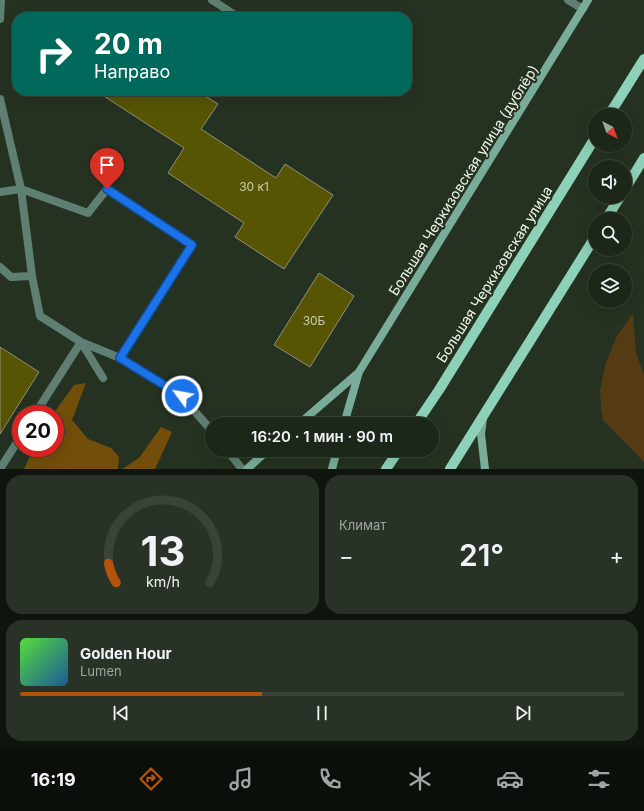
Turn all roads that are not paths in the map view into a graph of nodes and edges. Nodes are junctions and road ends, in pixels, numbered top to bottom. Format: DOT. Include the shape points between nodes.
graph roads {
  1 [pos="1,0"];
  2 [pos="212,0"];
  3 [pos="568,0"];
  4 [pos="588,0"];
  5 [pos="583,9"];
  6 [pos="230,12"];
  7 [pos="0,19"];
  8 [pos="644,59"];
  9 [pos="0,99"];
  10 [pos="613,108"];
  11 [pos="588,149"];
  12 [pos="644,158"];
  13 [pos="632,178"];
  14 [pos="21,189"];
  15 [pos="0,192"];
  16 [pos="588,248"];
  17 [pos="0,267"];
  18 [pos="32,276"];
  19 [pos="81,342"];
  20 [pos="120,358"];
  21 [pos="359,372"];
  22 [pos="103,378"];
  23 [pos="41,405"];
  24 [pos="307,417"];
  25 [pos="346,417"];
  26 [pos="421,417"];
  27 [pos="483,417"];
  28 [pos="205,423"];
  29 [pos="12,450"];
  30 [pos="233,457"];
  31 [pos="260,457"];
  32 [pos="335,457"];
  33 [pos="394,457"];
  34 [pos="0,469"];
  35 [pos="242,469"];
  36 [pos="247,469"];
  37 [pos="332,469"];
  38 [pos="386,469"];
  39 [pos="450,469"];
  40 [pos="485,469"];
  1 -- 7 [label="lane"];
  2 -- 6 [label="lane"];
  3 -- 5 [label="lane"];
  4 -- 5 [label="street, Большая Черкизовская улица (дублёр)"];
  5 -- 21 [label="street, Большая Черкизовская улица (дублёр)"];
  8 -- 10 [label="main road"];
  9 -- 14 [label="lane"];
  11 -- 26 [label="main road, Большая Черкизовская улица"];
  12 -- 13 [label="main road"];
  14 -- 15 [label="lane"];
  14 -- 18 [label="lane"];
  14 -- 20 [label="lane" via="88,213 107,189 192,245"];
  16 -- 27 [label="main road"];
  17 -- 18 [label="lane" via="11,276"];
  18 -- 19 [label="lane" via="40,316"];
  19 -- 20 [label="lane"];
  19 -- 22 [label="lane"];
  19 -- 23 [label="lane"];
  20 -- 28 [label="lane" via="182,396"];
  21 -- 24 [label="street"];
  21 -- 25 [label="street"];
  27 -- 39 [label="main road"];
  27 -- 40 [label="street" via="481,434"];
  29 -- 34 [label="lane"];
  30 -- 35 [label="lane"];
  31 -- 36 [label="street"];
  32 -- 37 [label="street"];
  33 -- 38 [label="main road"];
}
